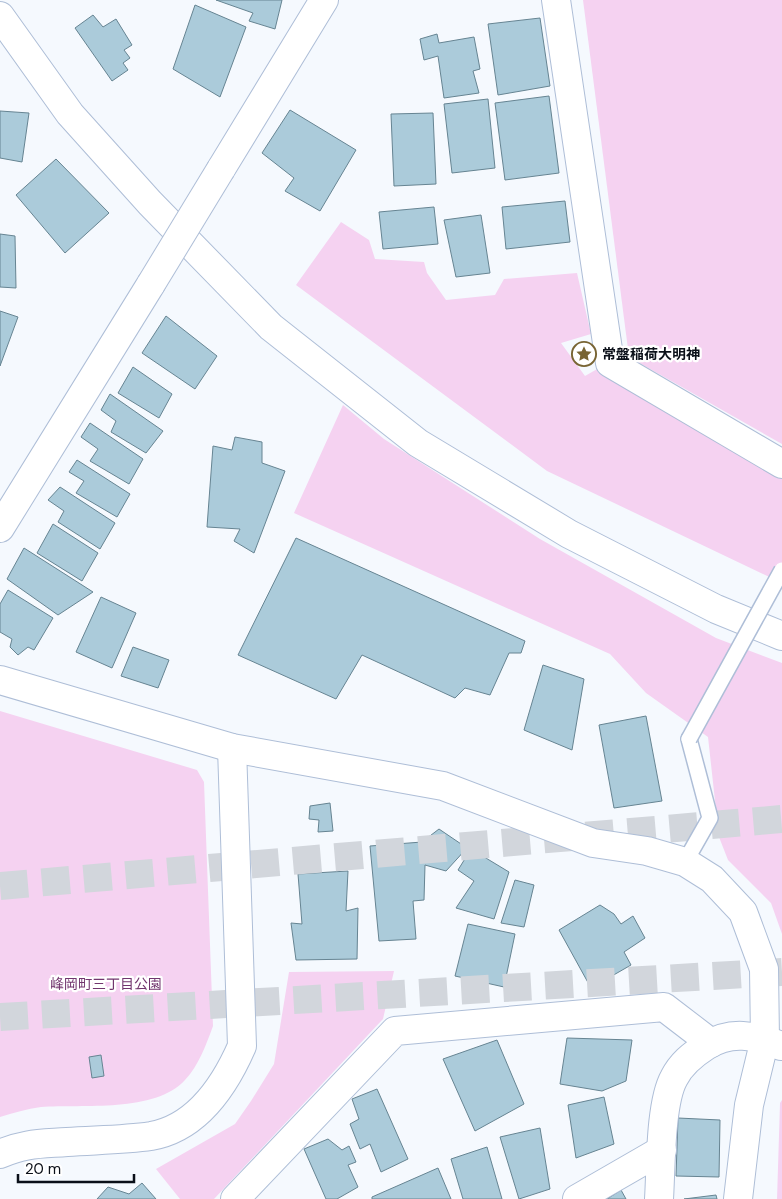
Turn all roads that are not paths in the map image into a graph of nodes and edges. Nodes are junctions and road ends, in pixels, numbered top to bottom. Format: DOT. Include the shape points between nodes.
graph roads {
  1 [pos="324,0"];
  2 [pos="556,0"];
  3 [pos="0,16"];
  4 [pos="782,464"];
  5 [pos="0,528"];
  6 [pos="782,570"];
  7 [pos="782,636"];
  8 [pos="0,680"];
  9 [pos="232,748"];
  10 [pos="685,862"];
  11 [pos="711,1043"];
  12 [pos="773,1043"];
  13 [pos="662,1150"];
  14 [pos="0,1154"];
  15 [pos="235,1199"];
  16 [pos="577,1199"];
  17 [pos="659,1199"];
  18 [pos="738,1199"];
  1 -- 5 [label="street, bridge"];
  2 -- 4 [label="street" via="610,363"];
  3 -- 7 [label="street" via="70,114 150,203 279,333 418,443 569,534 716,609"];
  6 -- 10 [label="lane, bridge" via="689,739 710,818"];
  8 -- 9 [label="street"];
  9 -- 10 [label="street" via="443,786 592,843 648,851"];
  9 -- 14 [label="street" via="242,1046 230,1074 205,1107 176,1127 152,1136 21,1145"];
  10 -- 12 [label="street" via="712,879 743,912 764,969"];
  11 -- 12 [label="street" via="744,1034"];
  11 -- 13 [label="street" via="690,1056 673,1079 664,1116"];
  11 -- 15 [label="street" via="664,1007 394,1031"];
  12 -- 18 [label="street" via="749,1105"];
  13 -- 16 [label="street"];
  13 -- 17 [label="street"];
}
